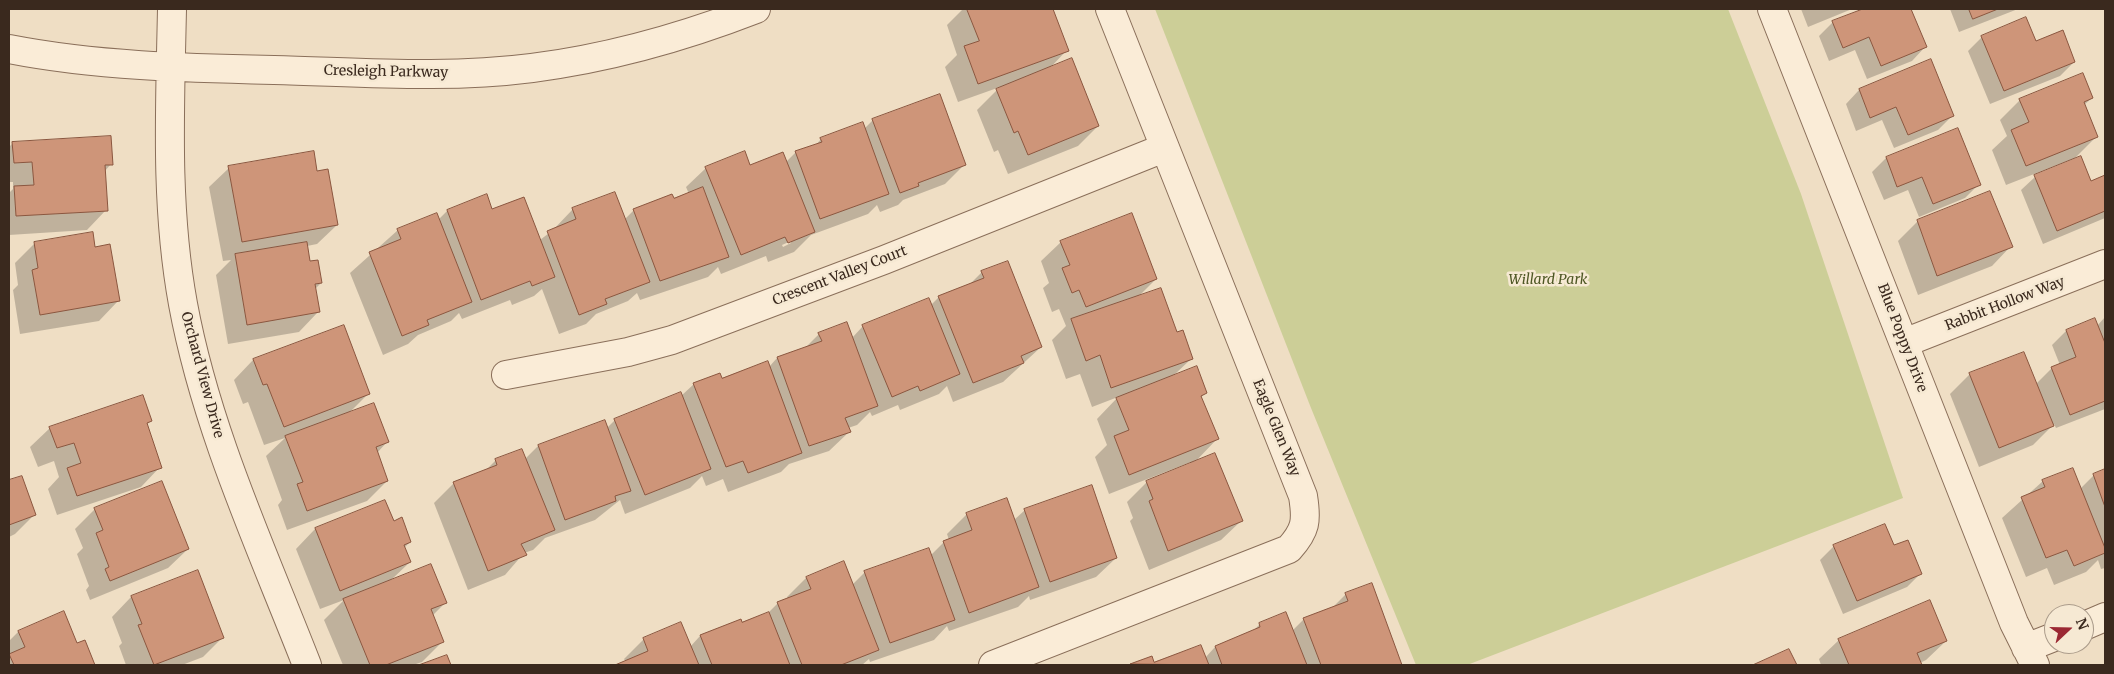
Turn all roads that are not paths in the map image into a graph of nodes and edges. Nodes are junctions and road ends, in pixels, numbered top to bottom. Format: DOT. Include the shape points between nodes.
graph roads {
  1 [pos="172,9"];
  2 [pos="756,9"];
  3 [pos="1110,9"];
  4 [pos="1772,9"];
  5 [pos="9,49"];
  6 [pos="171,67"];
  7 [pos="1164,148"];
  8 [pos="2105,264"];
  9 [pos="1904,343"];
  10 [pos="506,375"];
  11 [pos="2044,645"];
  12 [pos="2030,657"];
  13 [pos="307,665"];
  14 [pos="993,665"];
  1 -- 6 [label="street, Orchard View Drive"];
  2 -- 6 [label="street, Cresleigh Parkway" via="706,28 620,53 532,68 442,74"];
  3 -- 7 [label="street, Eagle Glen Way"];
  4 -- 9 [label="street, Blue Poppy Drive"];
  5 -- 6 [label="street, Cresleigh Parkway"];
  6 -- 13 [label="street, Orchard View Drive" via="170,190 182,303 194,358 218,437"];
  7 -- 10 [label="street, Crescent Valley Court" via="875,264 672,340 628,352"];
  7 -- 14 [label="street, Eagle Glen Way" via="1303,496 1306,517 1302,535 1289,549"];
  8 -- 9 [label="street, Rabbit Hollow Way"];
  9 -- 12 [label="street, Blue Poppy Drive"];
  11 -- 12 [label="street"];
}
